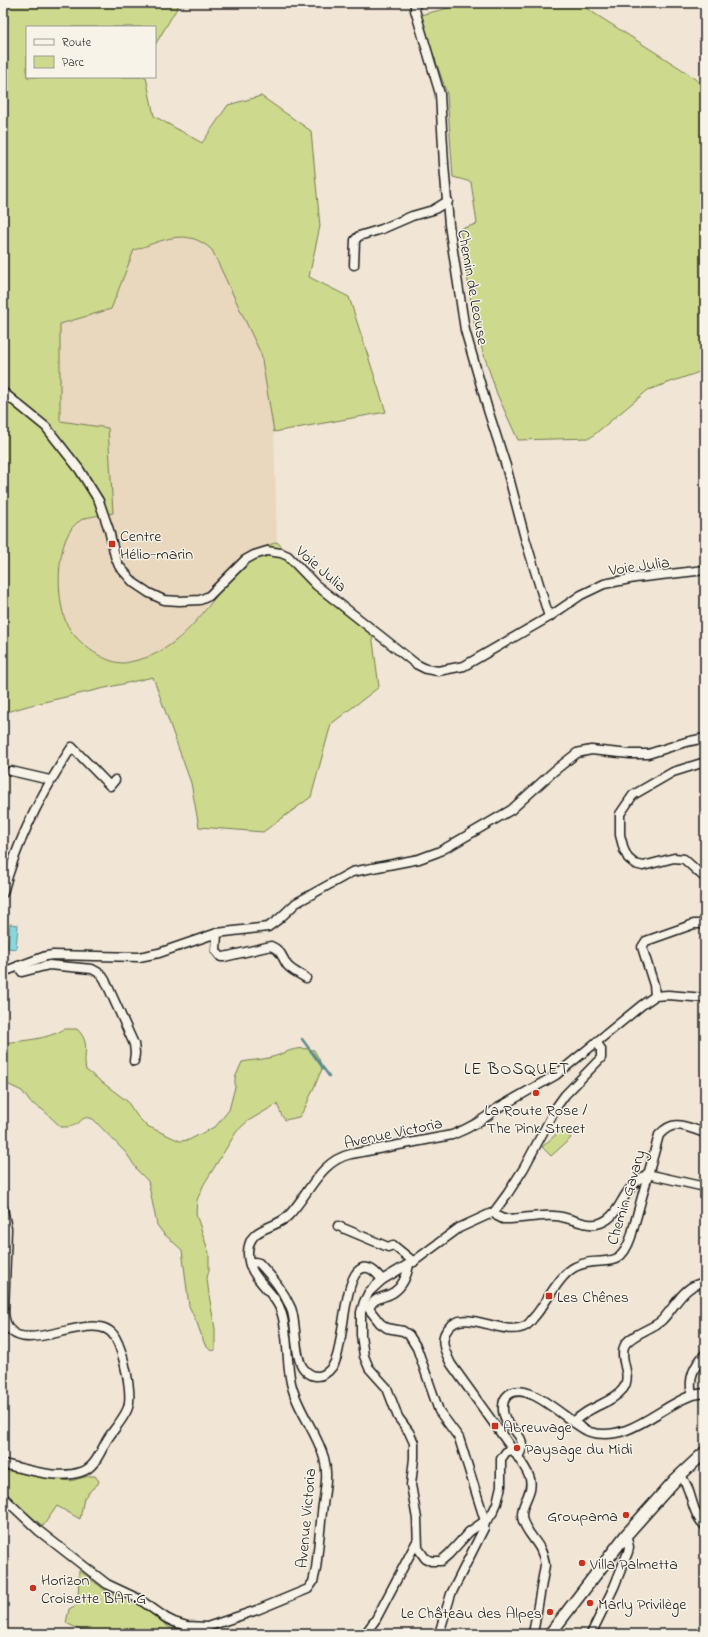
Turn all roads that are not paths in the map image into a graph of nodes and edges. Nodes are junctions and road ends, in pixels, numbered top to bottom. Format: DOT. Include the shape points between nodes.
graph roads {
  1 [pos="415,3"];
  2 [pos="448,201"];
  3 [pos="354,266"];
  4 [pos="3,392"];
  5 [pos="705,570"];
  6 [pos="549,617"];
  7 [pos="705,738"];
  8 [pos="705,762"];
  9 [pos="11,771"];
  10 [pos="50,780"];
  11 [pos="115,780"];
  12 [pos="705,878"];
  13 [pos="3,893"];
  14 [pos="705,924"];
  15 [pos="217,933"];
  16 [pos="18,966"];
  17 [pos="3,972"];
  18 [pos="306,978"];
  19 [pos="655,996"];
  20 [pos="705,998"];
  21 [pos="597,1043"];
  22 [pos="134,1062"];
  23 [pos="705,1133"];
  24 [pos="647,1174"];
  25 [pos="705,1187"];
  26 [pos="3,1208"];
  27 [pos="494,1212"];
  28 [pos="338,1226"];
  29 [pos="411,1263"];
  30 [pos="250,1265"];
  31 [pos="382,1280"];
  32 [pos="705,1283"];
  33 [pos="705,1354"];
  34 [pos="705,1393"];
  35 [pos="692,1395"];
  36 [pos="573,1422"];
  37 [pos="512,1450"];
  38 [pos="705,1452"];
  39 [pos="518,1457"];
  40 [pos="3,1464"];
  41 [pos="680,1474"];
  42 [pos="3,1497"];
  43 [pos="485,1521"];
  44 [pos="705,1526"];
  45 [pos="626,1535"];
  46 [pos="417,1541"];
  47 [pos="365,1634"];
  48 [pos="439,1634"];
  49 [pos="533,1634"];
  50 [pos="550,1634"];
  51 [pos="593,1634"];
  1 -- 2 [label="street, Chemin de Leouse" via="440,94"];
  2 -- 3 [label="street" via="433,210 359,236 355,240"];
  2 -- 6 [label="street, Chemin de Leouse" via="449,225 465,330"];
  4 -- 6 [label="street, Voie Julia" via="46,427 79,470 99,501 119,566 134,583 156,597 164,600 200,600 209,596 245,560 268,551 280,552 288,556 316,585 416,664 438,671 464,666"];
  5 -- 6 [label="street, Voie Julia" via="604,584 581,595"];
  7 -- 15 [label="street" via="648,754 582,751 554,771 511,810 438,852 418,859 352,872 296,903 268,927"];
  8 -- 12 [label="street" via="673,772 632,795 620,814 620,835 624,850 635,864 643,866 674,858 684,860"];
  9 -- 10 [label="street"];
  10 -- 11 [label="street" via="72,747 110,786"];
  10 -- 13 [label="street" via="23,834 10,866"];
  14 -- 19 [label="street" via="694,924 646,941 642,948 654,984"];
  15 -- 16 [label="street" via="147,956 53,955"];
  15 -- 18 [label="street" via="216,951 221,957 271,946 281,952 288,965"];
  16 -- 17 [label="street"];
  16 -- 22 [label="street" via="22,972 49,965 92,969 101,974 134,1044"];
  19 -- 20 [label="street"];
  19 -- 21 [label="street, Avenue Victoria"];
  21 -- 27 [label="street" via="601,1049 601,1058 557,1106 524,1168"];
  21 -- 30 [label="street, Avenue Victoria" via="556,1075 462,1131 344,1156 332,1162 287,1217 255,1235 249,1245"];
  23 -- 24 [label="street, Chemin Gavary" via="682,1125 665,1128 658,1136"];
  24 -- 25 [label="street"];
  24 -- 27 [label="street" via="629,1189 613,1215 595,1225 545,1215 503,1219"];
  24 -- 37 [label="street, Chemin Gavary" via="627,1250 620,1257 574,1267 527,1325 516,1329 459,1320 450,1325 444,1333 446,1353 451,1364"];
  26 -- 40 [label="street" via="7,1229 4,1319 8,1329 26,1337 82,1327 109,1331 117,1341 127,1376 130,1401 94,1463 81,1472 58,1475"];
  27 -- 29 [label="street" via="459,1228"];
  28 -- 29 [label="street" via="388,1247 393,1245"];
  29 -- 31 [label="street"];
  29 -- 43 [label="street" via="399,1288 376,1300 369,1309 387,1328 409,1335 417,1348 439,1411 459,1438"];
  30 -- 31 [label="street" via="259,1263 282,1290 294,1321 300,1362 315,1376 327,1374 334,1365 350,1287 355,1275 361,1269 368,1268"];
  30 -- 42 [label="street, Avenue Victoria" via="274,1297 281,1311 291,1384 321,1450 326,1468 313,1582 308,1589 269,1606 208,1627 187,1626 166,1618 139,1599 107,1584 39,1531"];
  31 -- 46 [label="street" via="369,1292 364,1302 360,1324 362,1346 366,1362 387,1388 398,1417 414,1443 411,1485 417,1518"];
  32 -- 36 [label="street" via="690,1287 655,1326 627,1341 623,1353 627,1377 624,1387 616,1397 589,1410"];
  33 -- 35 [label="street" via="692,1374"];
  34 -- 35 [label="street"];
  35 -- 36 [label="street" via="631,1428 616,1433 590,1432"];
  36 -- 39 [label="street" via="554,1407 532,1395 513,1391 504,1399 502,1412 504,1419 522,1442"];
  37 -- 39 [label="street"];
  37 -- 43 [label="street" via="506,1452 501,1459 500,1494 493,1512"];
  38 -- 41 [label="main road"];
  39 -- 49 [label="street" via="530,1480 530,1488 522,1508 523,1521 540,1548 545,1565"];
  41 -- 44 [label="street" via="688,1487 696,1514"];
  41 -- 45 [label="main road"];
  43 -- 46 [label="street" via="468,1532 441,1561 425,1558"];
  43 -- 48 [label="street" via="484,1528 451,1594"];
  45 -- 50 [label="main road"];
  45 -- 51 [label="street" via="628,1552"];
  46 -- 47 [label="street" via="376,1619"];
}
